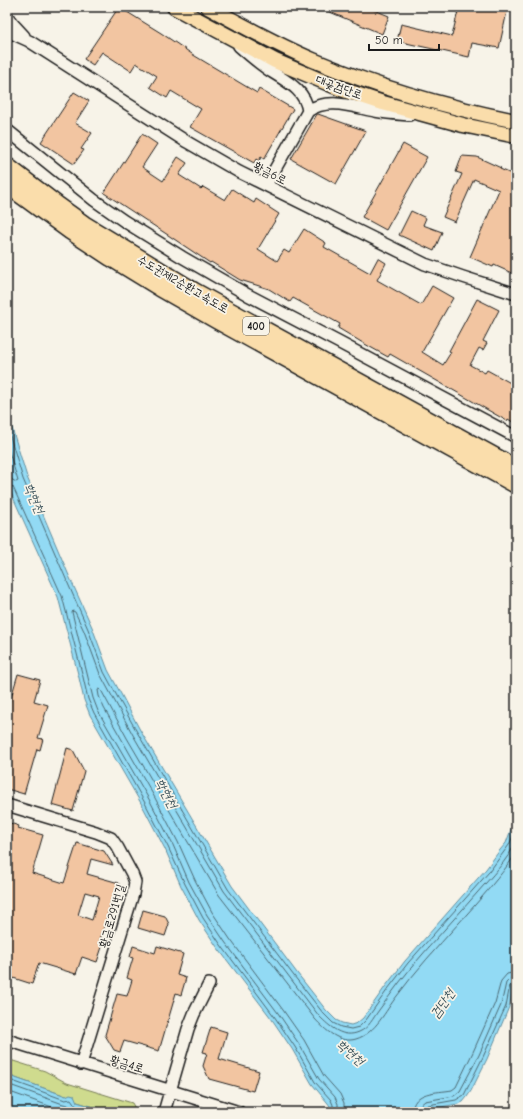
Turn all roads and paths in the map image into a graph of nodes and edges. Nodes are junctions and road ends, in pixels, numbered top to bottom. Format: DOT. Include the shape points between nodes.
graph roads {
  1 [pos="174,7"];
  2 [pos="208,7"];
  3 [pos="7,16"];
  4 [pos="7,31"];
  5 [pos="226,35"];
  6 [pos="29,41"];
  7 [pos="308,111"];
  8 [pos="433,116"];
  9 [pos="516,121"];
  10 [pos="7,130"];
  11 [pos="516,136"];
  12 [pos="7,166"];
  13 [pos="266,185"];
  14 [pos="7,186"];
  15 [pos="516,294"];
  16 [pos="516,437"];
  17 [pos="516,468"];
  18 [pos="516,485"];
  19 [pos="7,805"];
  20 [pos="209,984"];
  21 [pos="7,1040"];
  22 [pos="81,1064"];
  23 [pos="170,1092"];
  24 [pos="164,1112"];
  25 [pos="239,1112"];
  1 -- 5 [label="main road, 대곶검단로"];
  2 -- 9 [label="main road, 대곶검단로" via="299,54 340,71 406,95"];
  3 -- 6 [label="street"];
  4 -- 6 [label="street"];
  5 -- 7 [label="street" via="258,62 295,87 304,98"];
  5 -- 8 [label="main road, 대곶검단로" via="276,61 341,89"];
  6 -- 13 [label="street, 황금6로" via="187,142"];
  7 -- 8 [label="street" via="320,105 335,104"];
  7 -- 13 [label="street"];
  8 -- 11 [label="main road, 대곶검단로"];
  10 -- 16 [label="street" via="94,200 182,257 248,295"];
  12 -- 17 [label="highway, 수도권제2순환고속도로 / 400" via="84,224 196,292"];
  13 -- 15 [label="street, 황금6로" via="425,264"];
  14 -- 18 [label="highway, 수도권제2순환고속도로 / 400" via="110,258 160,288"];
  19 -- 22 [label="street, 황금로291번길" via="111,838 135,882"];
  20 -- 23 [label="street" via="188,1029"];
  21 -- 22 [label="street, 황금4로"];
  22 -- 23 [label="street, 황금4로"];
  23 -- 24 [label="street"];
  23 -- 25 [label="street, 황금4로"];
}
